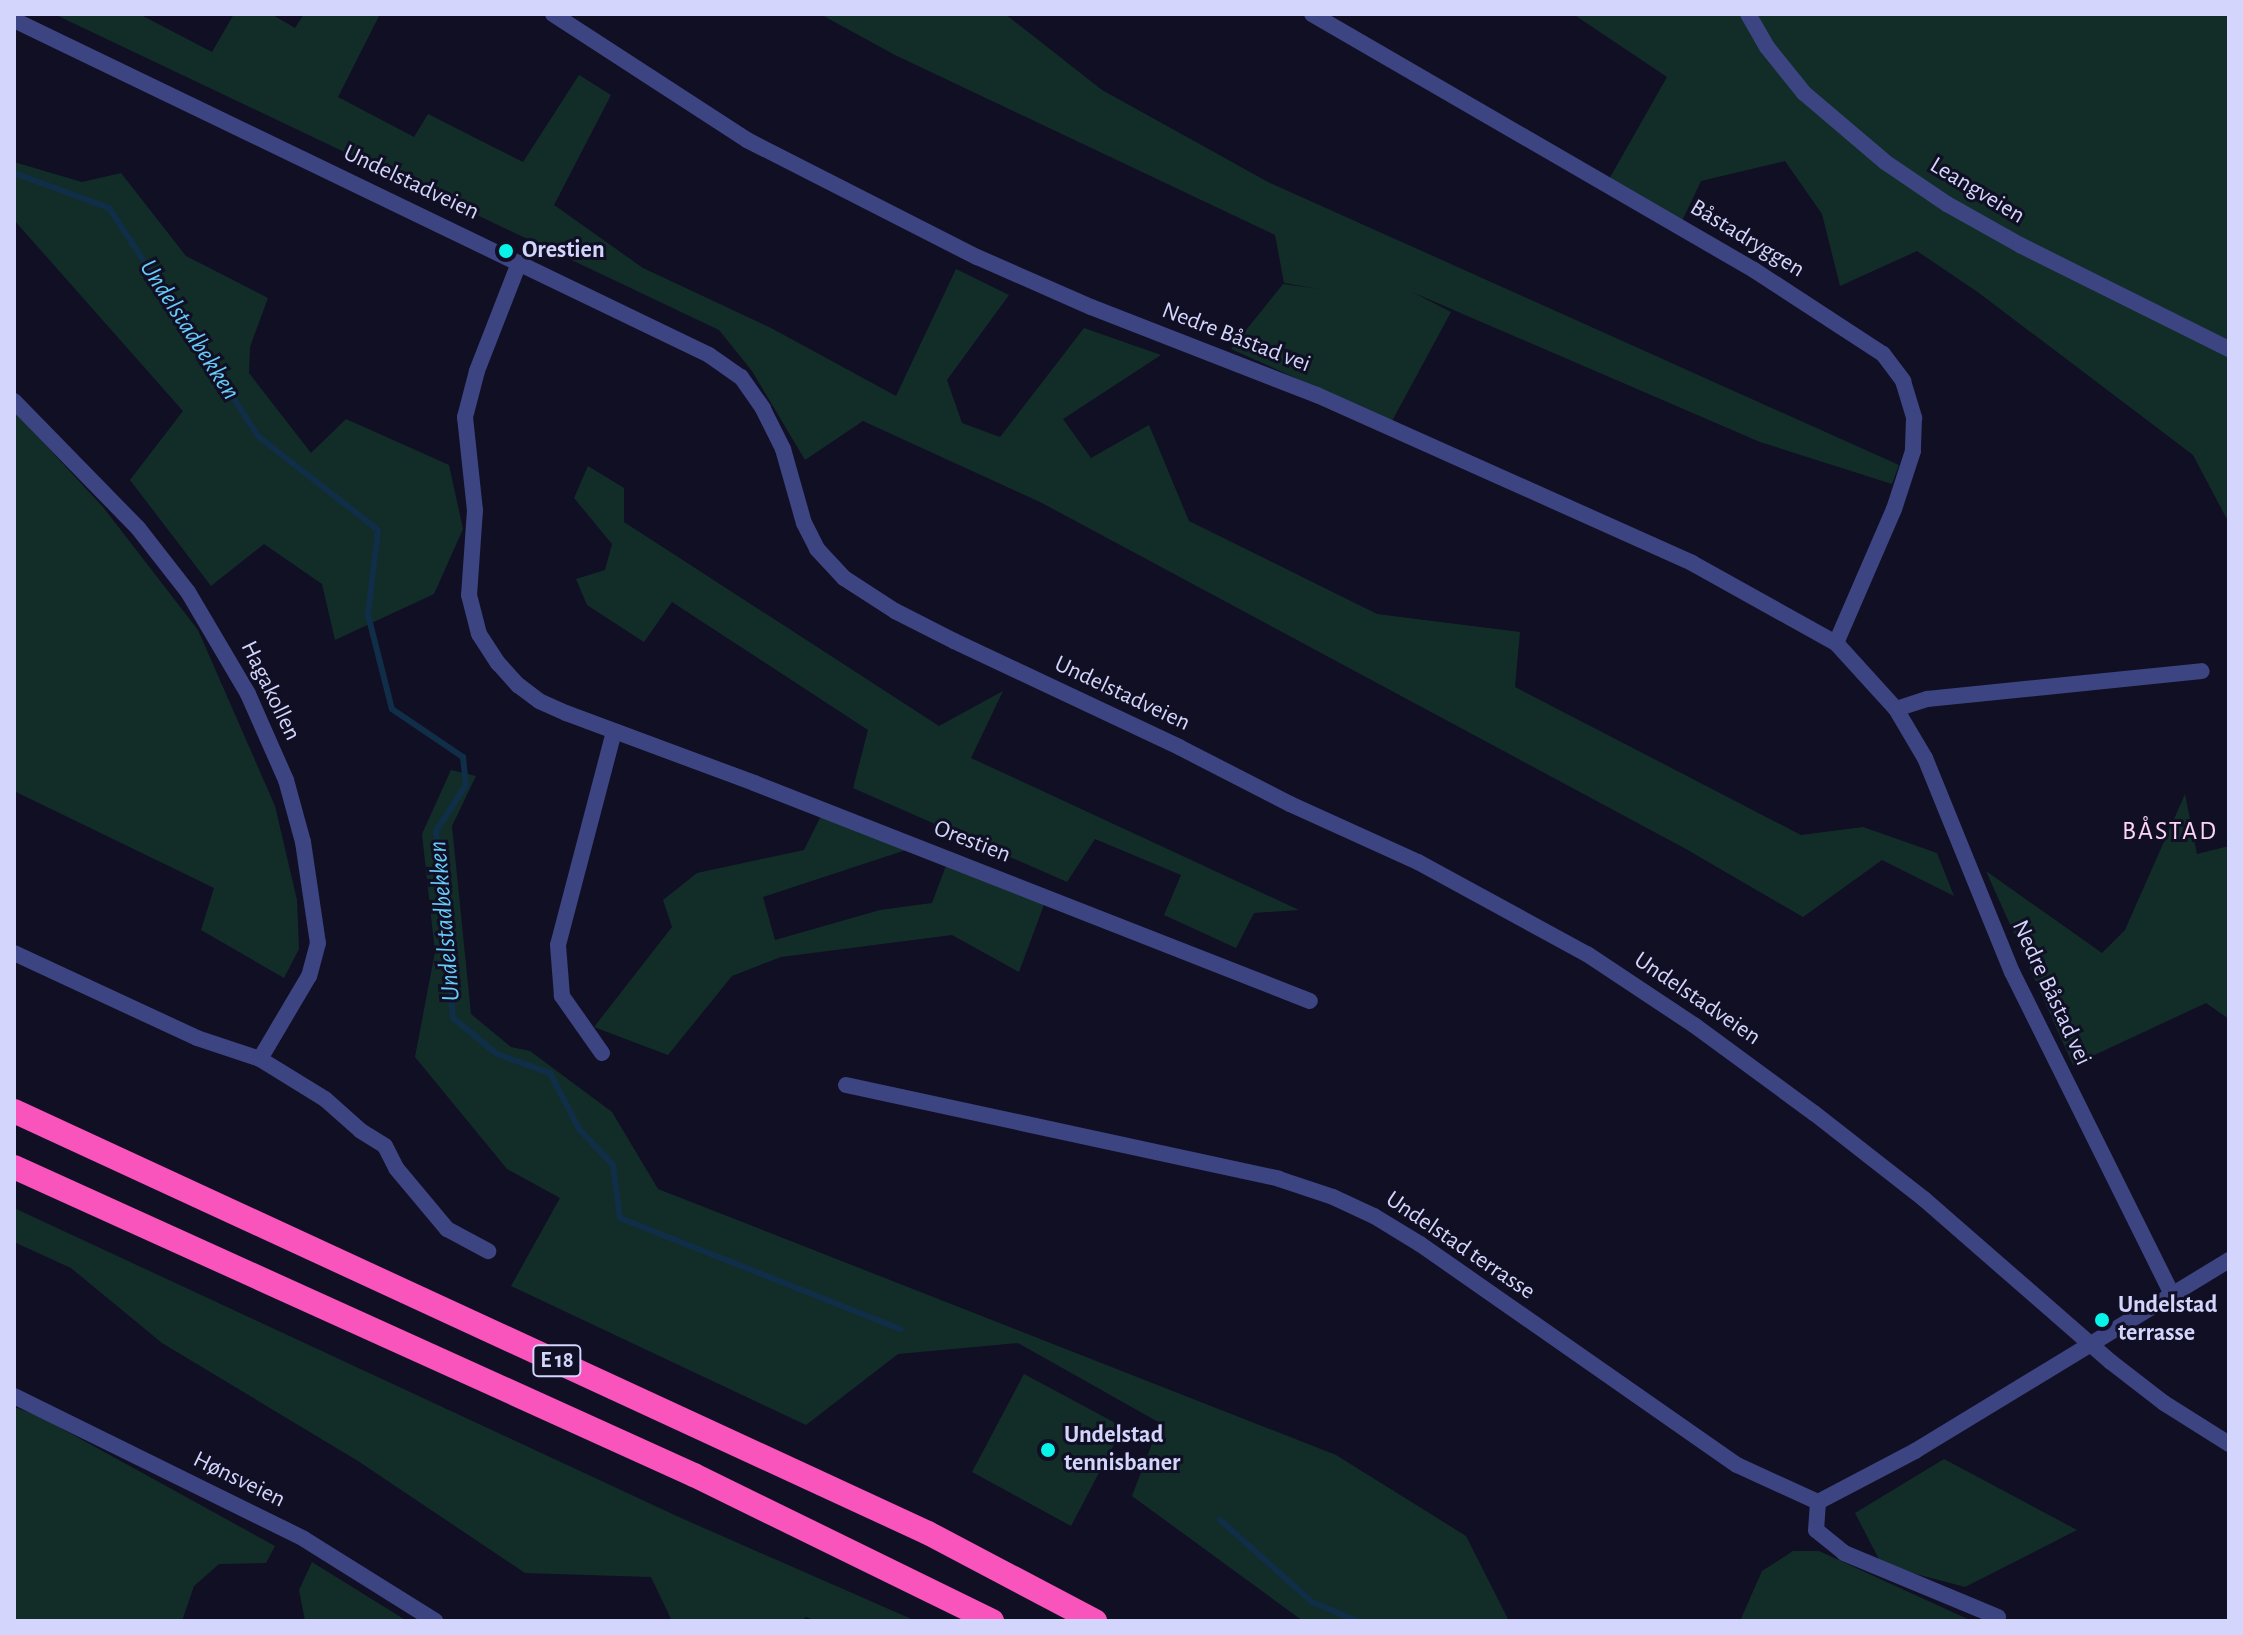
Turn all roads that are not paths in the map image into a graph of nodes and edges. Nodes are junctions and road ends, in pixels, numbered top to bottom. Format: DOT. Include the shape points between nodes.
graph roads {
  1 [pos="553,14"];
  2 [pos="1312,14"];
  3 [pos="1748,14"];
  4 [pos="14,20"];
  5 [pos="519,263"];
  6 [pos="2229,349"];
  7 [pos="14,401"];
  8 [pos="1836,643"];
  9 [pos="2202,671"];
  10 [pos="1896,709"];
  11 [pos="614,732"];
  12 [pos="14,953"];
  13 [pos="1310,1001"];
  14 [pos="602,1053"];
  15 [pos="260,1059"];
  16 [pos="846,1085"];
  17 [pos="14,1111"];
  18 [pos="14,1167"];
  19 [pos="488,1251"];
  20 [pos="2229,1260"];
  21 [pos="2171,1293"];
  22 [pos="2090,1344"];
  23 [pos="14,1396"];
  24 [pos="2229,1444"];
  25 [pos="1818,1502"];
  26 [pos="1998,1617"];
  27 [pos="435,1621"];
  28 [pos="992,1621"];
  29 [pos="1095,1621"];
  1 -- 8 [label="street, Nedre Båstad vei" via="747,140 977,257 1317,395 1692,563"];
  2 -- 8 [label="street, Båstadryggen" via="1754,270 1883,354 1903,381 1914,418 1913,451"];
  3 -- 6 [label="street, Leangveien" via="1767,47 1813,103 1885,162 1996,232"];
  4 -- 5 [label="street, Undelstadveien"];
  5 -- 11 [label="street, Orestien" via="465,417 475,510 469,595 479,634 518,685 539,701"];
  5 -- 22 [label="street, Undelstadveien" via="666,331 741,377 783,449 817,549 844,578 954,641 1418,862 1587,954 1694,1025 1868,1154"];
  7 -- 15 [label="street, Hagakollen" via="138,528 188,592 248,694 286,780 303,842 318,943 309,976"];
  8 -- 10 [label="street, Nedre Båstad vei"];
  9 -- 10 [label="street" via="1927,699"];
  10 -- 21 [label="street, Nedre Båstad vei" via="1925,758 2012,972"];
  11 -- 13 [label="street, Orestien"];
  11 -- 14 [label="street" via="558,945 562,996"];
  12 -- 15 [label="street" via="197,1038"];
  15 -- 19 [label="street" via="325,1099 385,1146 396,1168 447,1229"];
  16 -- 25 [label="street, Undelstad terrasse" via="1227,1167 1333,1197 1420,1244 1737,1465"];
  17 -- 29 [label="highway, E 18" via="913,1527"];
  18 -- 28 [label="highway, E 18" via="694,1475"];
  20 -- 21 [label="street"];
  21 -- 22 [label="street"];
  22 -- 24 [label="street, Undelstadveien" via="2164,1403"];
  22 -- 25 [label="street" via="1915,1451"];
  23 -- 27 [label="street, Hønsveien" via="304,1539"];
  25 -- 26 [label="street" via="1816,1530 1844,1553"];
}
